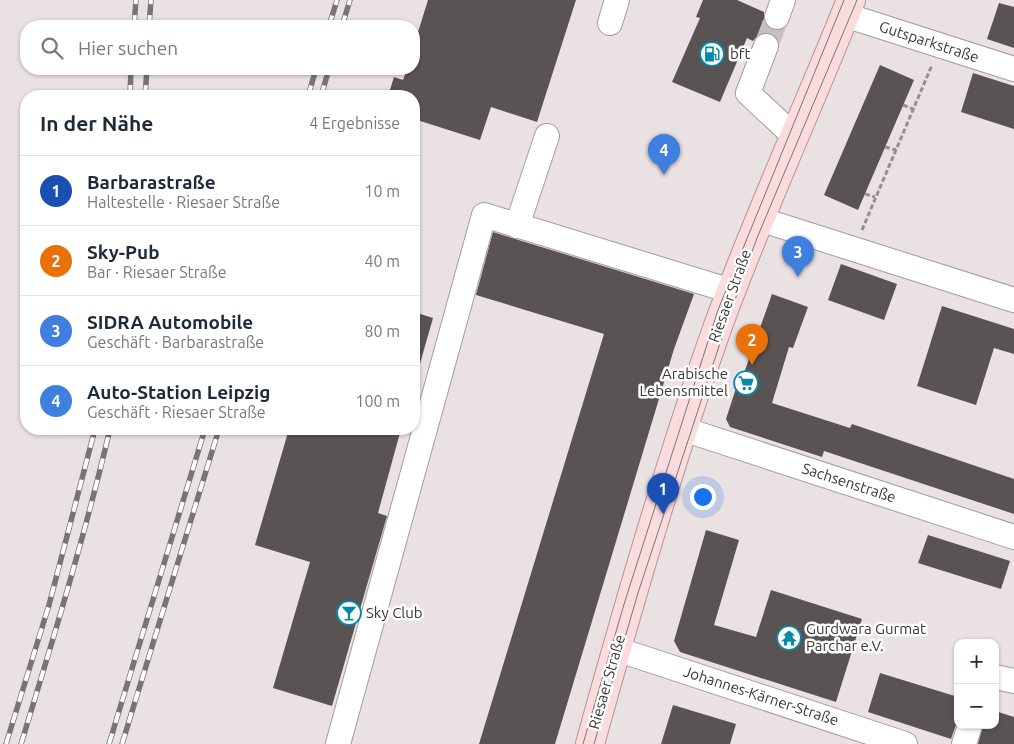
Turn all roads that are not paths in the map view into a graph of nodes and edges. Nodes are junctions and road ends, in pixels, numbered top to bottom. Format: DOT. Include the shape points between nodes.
graph roads {
  1 [pos="617,0"];
  2 [pos="848,7"];
  3 [pos="610,23"];
  4 [pos="766,46"];
  5 [pos="1012,63"];
  6 [pos="547,136"];
  7 [pos="794,136"];
  8 [pos="759,219"];
  9 [pos="517,226"];
  10 [pos="732,291"];
  11 [pos="1014,300"];
  12 [pos="683,429"];
  13 [pos="1014,537"];
  14 [pos="616,649"];
  15 [pos="999,678"];
  16 [pos="1014,681"];
  17 [pos="969,729"];
  18 [pos="338,744"];
  19 [pos="590,744"];
  20 [pos="905,744"];
  21 [pos="964,744"];
  1 -- 3 [label="street"];
  2 -- 5 [label="street, Gutsparkstraße" via="940,46"];
  2 -- 7 [label="main road, Riesaer Straße"];
  4 -- 7 [label="street" via="748,94"];
  6 -- 9 [label="street"];
  7 -- 8 [label="main road, Riesaer Straße"];
  8 -- 10 [label="main road, Riesaer Straße"];
  8 -- 11 [label="street"];
  9 -- 10 [label="street"];
  9 -- 18 [label="street" via="484,215"];
  10 -- 12 [label="main road, Riesaer Straße"];
  12 -- 13 [label="street, Sachsenstraße"];
  12 -- 14 [label="main road, Riesaer Straße"];
  14 -- 19 [label="main road, Riesaer Straße"];
  14 -- 20 [label="street, Johannes-Kärner-Straße"];
  15 -- 16 [label="street"];
  17 -- 21 [label="street"];
}
